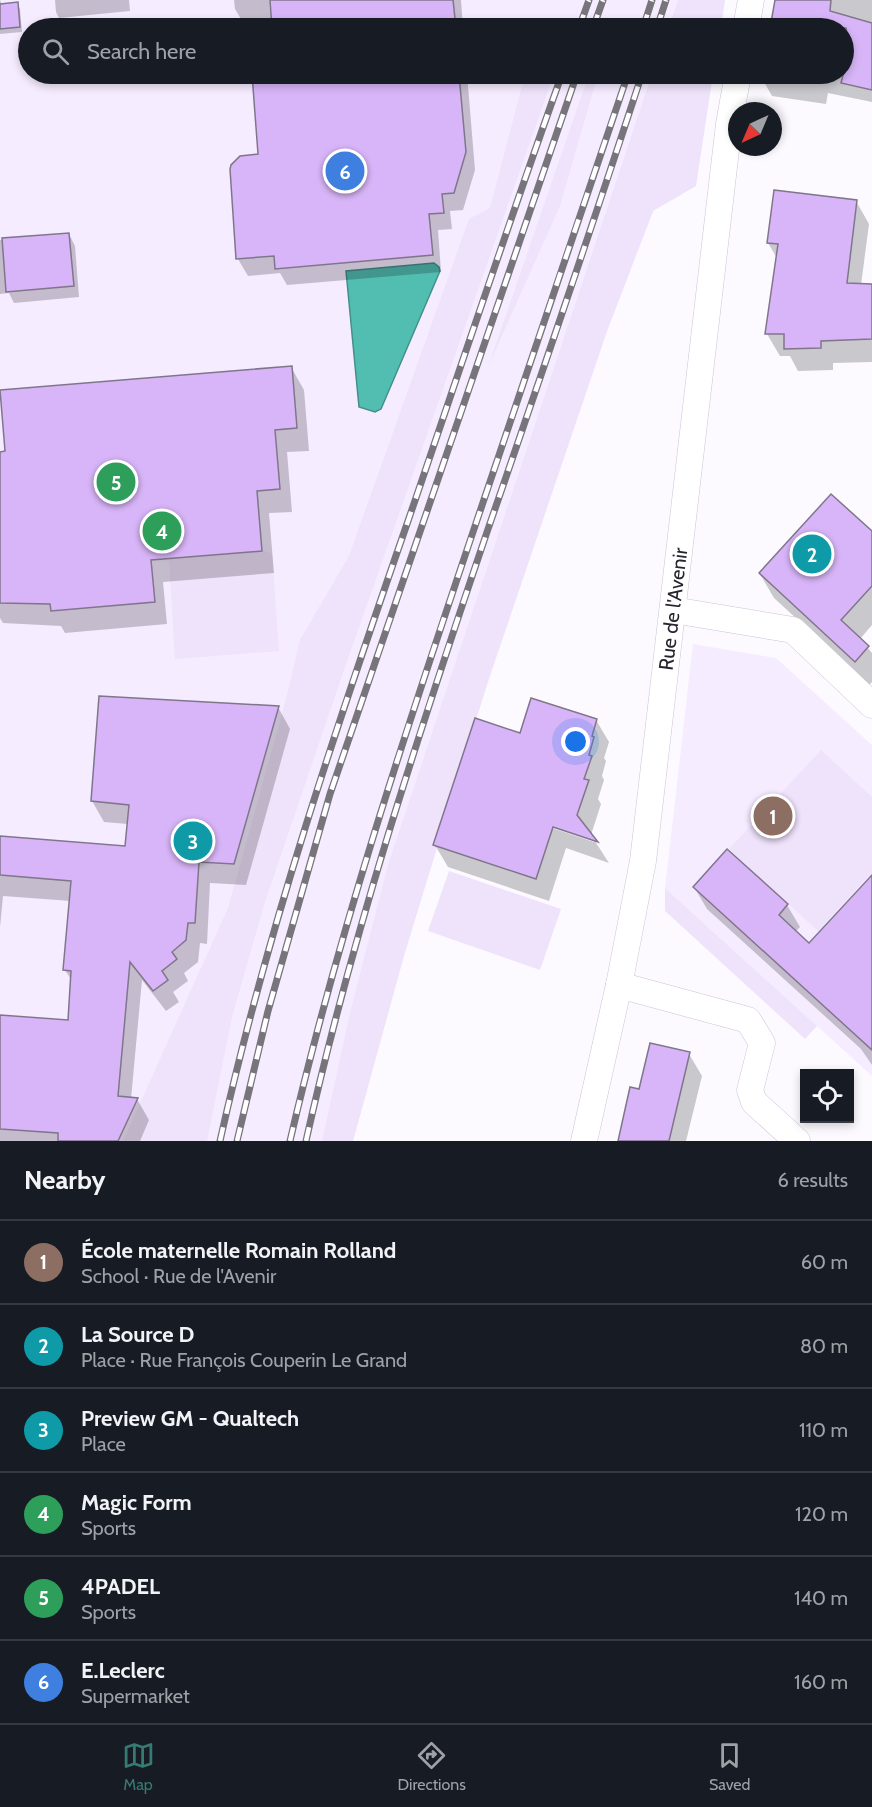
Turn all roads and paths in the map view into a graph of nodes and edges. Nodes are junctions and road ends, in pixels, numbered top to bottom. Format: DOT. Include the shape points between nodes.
graph roads {
  1 [pos="751,0"];
  2 [pos="748,18"];
  3 [pos="736,84"];
  4 [pos="673,610"];
  5 [pos="869,695"];
  6 [pos="619,985"];
  7 [pos="584,1141"];
  8 [pos="797,1141"];
  1 -- 2 [label="street"];
  3 -- 4 [label="street, Rue de l'Avenir"];
  4 -- 5 [label="street" via="793,630"];
  4 -- 6 [label="street, Rue de l'Avenir" via="643,861"];
  6 -- 7 [label="street, Rue de l'Avenir"];
  6 -- 8 [label="street" via="748,1020 762,1043 750,1090 754,1102"];
}
